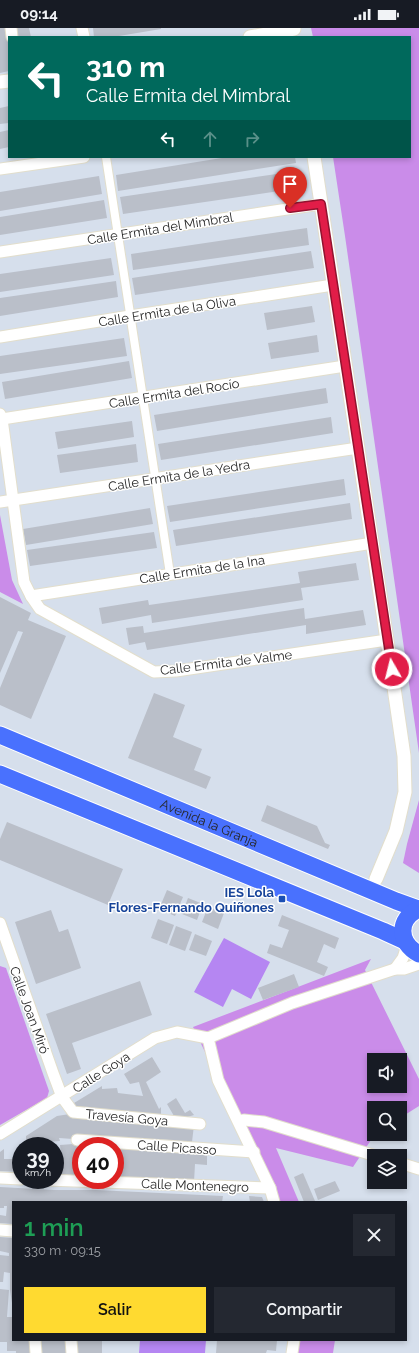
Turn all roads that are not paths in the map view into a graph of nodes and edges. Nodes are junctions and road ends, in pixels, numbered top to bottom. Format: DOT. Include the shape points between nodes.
graph roads {
  1 [pos="294,31"];
  2 [pos="257,36"];
  3 [pos="77,158"];
  4 [pos="106,158"];
  5 [pos="314,158"];
  6 [pos="0,169"];
  7 [pos="321,204"];
  8 [pos="118,234"];
  9 [pos="0,252"];
  10 [pos="333,285"];
  11 [pos="130,316"];
  12 [pos="0,337"];
  13 [pos="345,366"];
  14 [pos="143,398"];
  15 [pos="1,417"];
  16 [pos="358,448"];
  17 [pos="155,478"];
  18 [pos="12,500"];
  19 [pos="0,502"];
  20 [pos="373,543"];
  21 [pos="170,574"];
  22 [pos="31,596"];
  23 [pos="387,640"];
  24 [pos="0,735"];
  25 [pos="0,774"];
  26 [pos="376,879"];
  27 [pos="360,886"];
  28 [pos="383,896"];
  29 [pos="419,909"];
  30 [pos="0,923"];
  31 [pos="410,946"];
  32 [pos="4,949"];
  33 [pos="419,964"];
  34 [pos="395,969"];
  35 [pos="208,1038"];
  36 [pos="62,1097"];
  37 [pos="239,1121"];
  38 [pos="200,1124"];
  39 [pos="0,1134"];
  40 [pos="124,1143"];
  41 [pos="254,1152"];
  42 [pos="367,1153"];
  43 [pos="407,1165"];
  44 [pos="419,1169"];
  45 [pos="0,1178"];
  46 [pos="12,1179"];
  47 [pos="64,1181"];
  48 [pos="270,1188"];
  49 [pos="274,1201"];
  50 [pos="0,1230"];
  51 [pos="12,1231"];
  52 [pos="35,1341"];
  53 [pos="71,1341"];
  54 [pos="294,1341"];
  55 [pos="36,1353"];
  56 [pos="72,1353"];
  57 [pos="292,1353"];
  1 -- 2 [label="street"];
  3 -- 6 [label="street"];
  4 -- 8 [label="street"];
  5 -- 7 [label="street"];
  7 -- 8 [label="street, Calle Ermita del Mimbral"];
  7 -- 10 [label="street"];
  8 -- 9 [label="street, Calle Ermita del Mimbral"];
  8 -- 11 [label="street"];
  10 -- 11 [label="street, Calle Ermita de la Oliva"];
  10 -- 13 [label="street"];
  11 -- 12 [label="street, Calle Ermita de la Oliva"];
  11 -- 14 [label="street"];
  13 -- 14 [label="street, Calle Ermita del Rocío"];
  13 -- 16 [label="street"];
  14 -- 15 [label="street, Calle Ermita del Rocío"];
  14 -- 17 [label="street"];
  15 -- 18 [label="street, Calle Ermita de Valme"];
  16 -- 17 [label="street, Calle Ermita de la Yedra"];
  16 -- 20 [label="street"];
  17 -- 18 [label="street, Calle Ermita de la Yedra"];
  17 -- 21 [label="street"];
  18 -- 19 [label="street, Calle Ermita de la Yedra"];
  18 -- 22 [label="street, Calle Ermita de Valme" via="24,582"];
  20 -- 21 [label="street, Calle Ermita de la Ina"];
  20 -- 23 [label="street"];
  21 -- 22 [label="street, Calle Ermita de la Ina"];
  22 -- 23 [label="street, Calle Ermita de Valme" via="40,608 154,672 176,671"];
  23 -- 26 [label="street" via="404,756 405,792 396,832"];
  24 -- 27 [label="main road, Avenida la Granja"];
  25 -- 31 [label="main road" via="382,931"];
  26 -- 27 [label="street"];
  26 -- 28 [label="street"];
  27 -- 28 [label="main road, Avenida la Granja"];
  28 -- 29 [label="main road, Avenida la Granja"];
  29 -- 31 [label="main road" via="410,914 403,927"];
  30 -- 32 [label="street, Calle Joan Miró"];
  31 -- 34 [label="street"];
  32 -- 36 [label="street, Calle Joan Miró"];
  33 -- 34 [label="street"];
  34 -- 35 [label="street" via="292,1003"];
  35 -- 36 [label="street, Calle Goya" via="177,1032 155,1038"];
  35 -- 37 [label="street" via="218,1080"];
  36 -- 38 [label="street, Travesía Goya" via="73,1112"];
  36 -- 39 [label="street, Calle Goya"];
  37 -- 41 [label="street"];
  37 -- 42 [label="street" via="264,1122"];
  40 -- 41 [label="street, Calle Picasso"];
  41 -- 48 [label="street"];
  43 -- 44 [label="street"];
  45 -- 46 [label="street"];
  47 -- 48 [label="street, Calle Montenegro"];
  48 -- 49 [label="street"];
  50 -- 51 [label="street"];
  52 -- 55 [label="street"];
  53 -- 56 [label="street"];
  54 -- 57 [label="street"];
}
